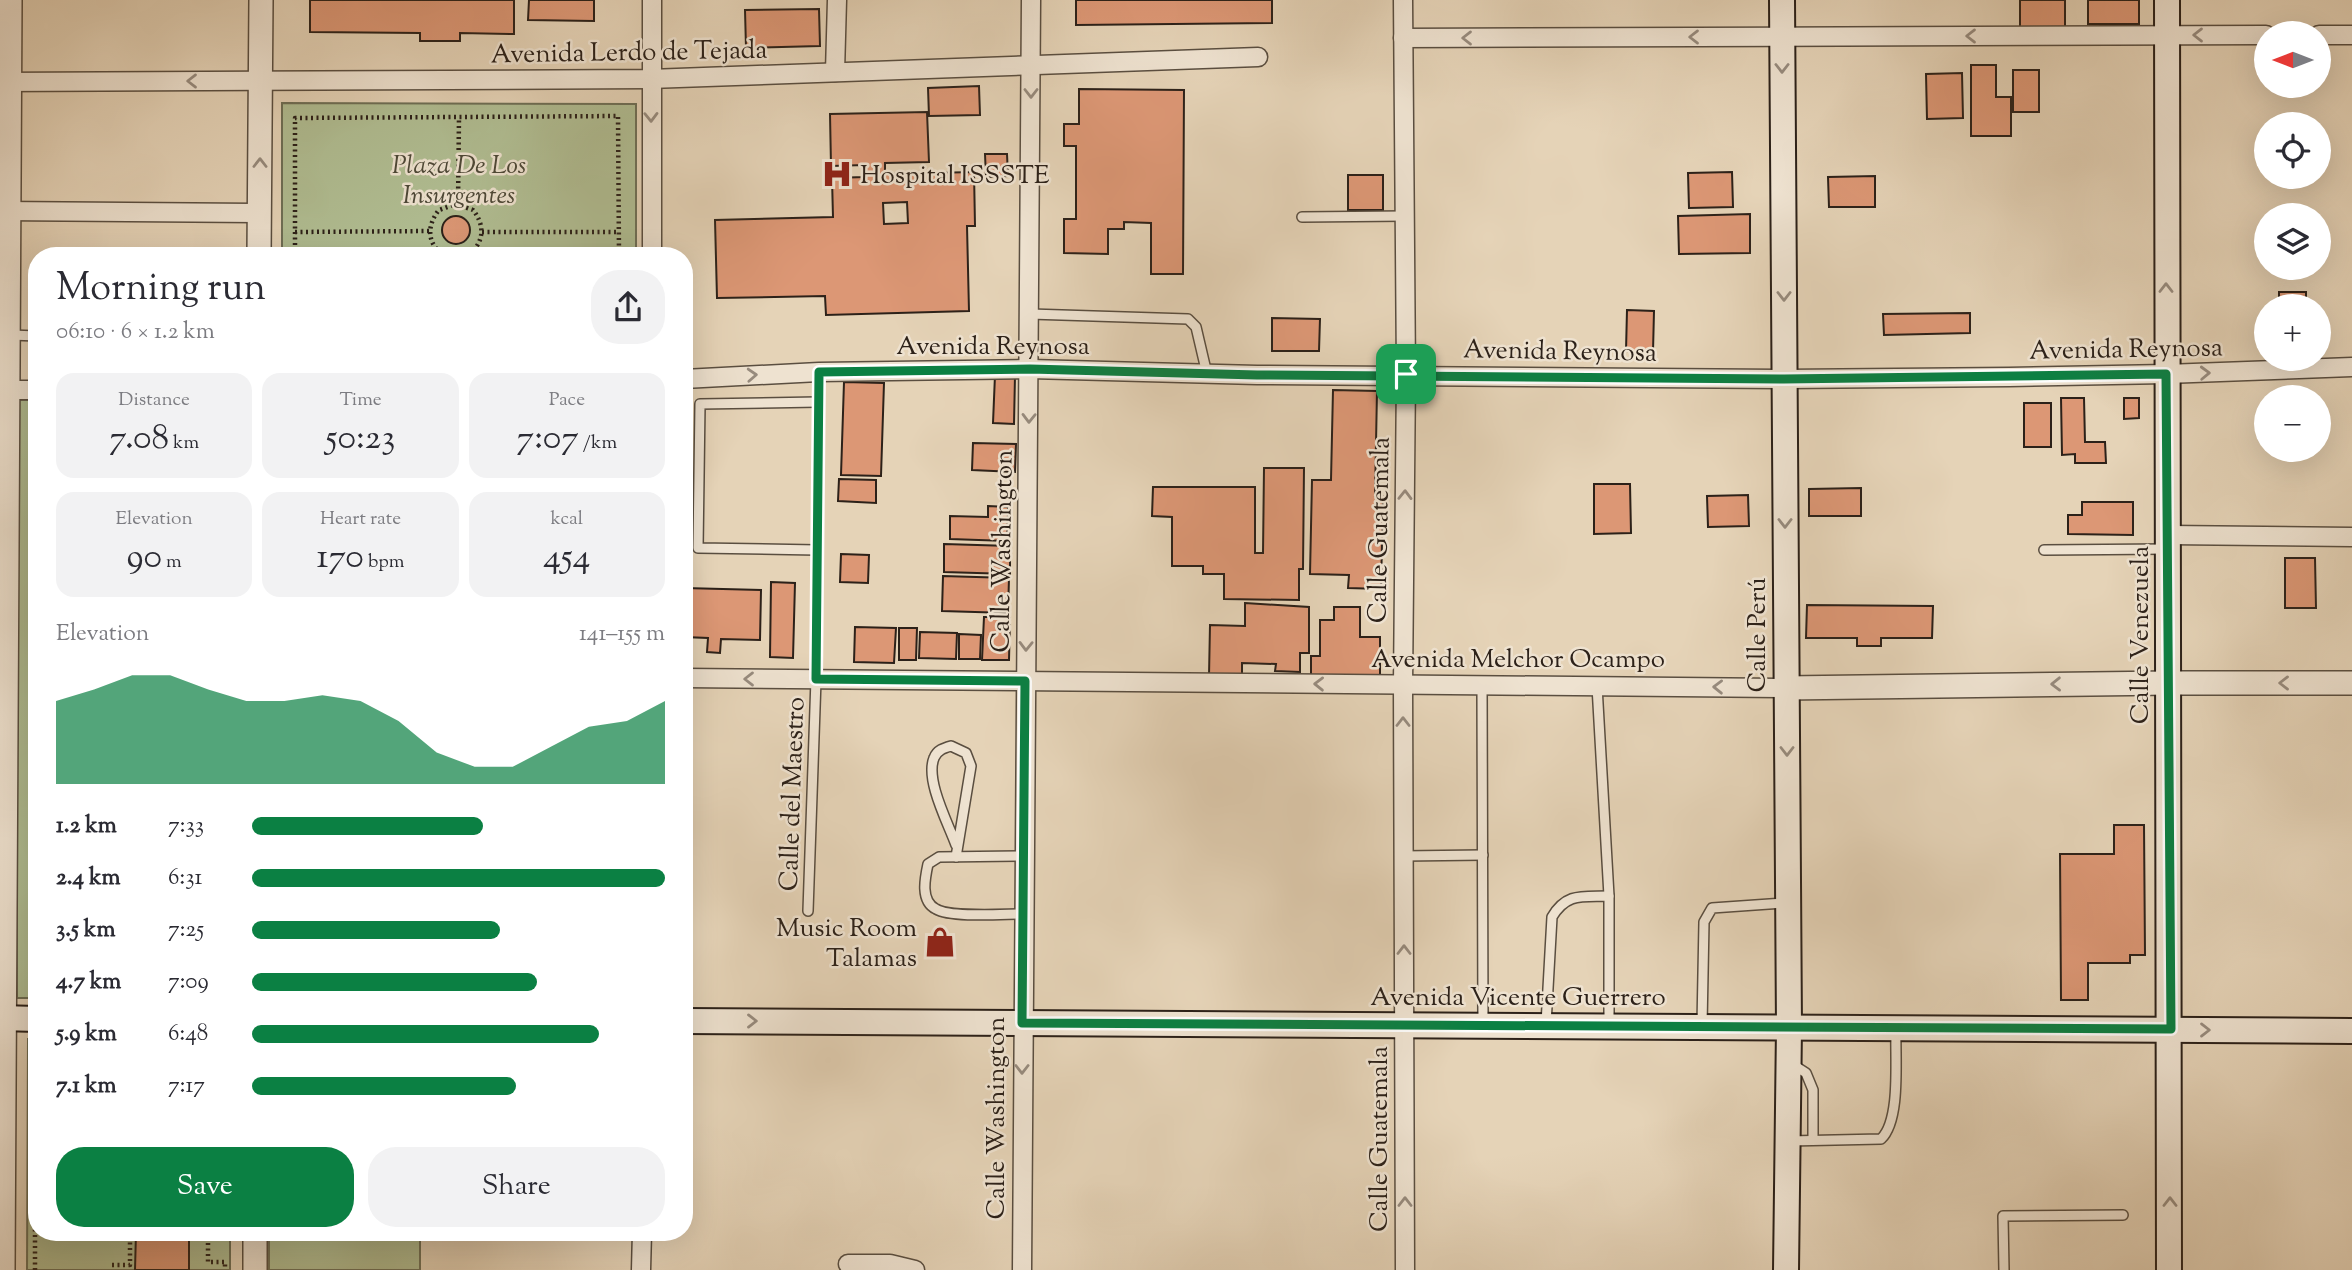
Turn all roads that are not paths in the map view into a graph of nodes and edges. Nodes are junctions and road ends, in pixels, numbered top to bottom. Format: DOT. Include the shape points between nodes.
graph roads {
  1 [pos="10,0"];
  2 [pos="261,0"];
  3 [pos="652,0"];
  4 [pos="837,0"];
  5 [pos="1031,0"];
  6 [pos="1403,0"];
  7 [pos="1782,0"];
  8 [pos="2167,0"];
  9 [pos="2167,35"];
  10 [pos="2254,35"];
  11 [pos="2331,35"];
  12 [pos="2352,35"];
  13 [pos="1782,37"];
  14 [pos="1403,38"];
  15 [pos="1258,57"];
  16 [pos="1031,65"];
  17 [pos="835,72"];
  18 [pos="650,79"];
  19 [pos="260,81"];
  20 [pos="5,82"];
  21 [pos="4,211"];
  22 [pos="259,213"];
  23 [pos="1405,216"];
  24 [pos="1302,217"];
  25 [pos="259,247"];
  26 [pos="652,247"];
  27 [pos="1030,314"];
  28 [pos="4,335"];
  29 [pos="28,336"];
  30 [pos="2352,367"];
  31 [pos="1030,369"];
  32 [pos="819,372"];
  33 [pos="1207,374"];
  34 [pos="1406,374"];
  35 [pos="2166,374"];
  36 [pos="693,379"];
  37 [pos="1784,379"];
  38 [pos="4,390"];
  39 [pos="28,390"];
  40 [pos="818,402"];
  41 [pos="2352,537"];
  42 [pos="2169,542"];
  43 [pos="817,550"];
  44 [pos="2044,550"];
  45 [pos="693,678"];
  46 [pos="816,679"];
  47 [pos="1025,681"];
  48 [pos="2169,683"];
  49 [pos="2352,683"];
  50 [pos="1403,685"];
  51 [pos="1482,685"];
  52 [pos="1597,686"];
  53 [pos="1786,688"];
  54 [pos="3,744"];
  55 [pos="956,845"];
  56 [pos="1483,855"];
  57 [pos="1023,856"];
  58 [pos="1404,856"];
  59 [pos="956,857"];
  60 [pos="1609,896"];
  61 [pos="1788,902"];
  62 [pos="808,911"];
  63 [pos="1023,914"];
  64 [pos="2,1018"];
  65 [pos="28,1018"];
  66 [pos="693,1021"];
  67 [pos="1022,1023"];
  68 [pos="1404,1025"];
  69 [pos="1483,1026"];
  70 [pos="1546,1026"];
  71 [pos="1609,1026"];
  72 [pos="1702,1027"];
  73 [pos="1789,1027"];
  74 [pos="1896,1028"];
  75 [pos="2171,1029"];
  76 [pos="2352,1031"];
  77 [pos="1788,1061"];
  78 [pos="1813,1140"];
  79 [pos="1787,1141"];
  80 [pos="2123,1215"];
  81 [pos="255,1241"];
  82 [pos="642,1241"];
  83 [pos="848,1264"];
  84 [pos="3,1270"];
  85 [pos="255,1270"];
  86 [pos="641,1270"];
  87 [pos="915,1270"];
  88 [pos="1022,1270"];
  89 [pos="1405,1270"];
  90 [pos="1786,1270"];
  91 [pos="2004,1270"];
  92 [pos="2169,1270"];
  1 -- 20 [label="street"];
  2 -- 19 [label="street"];
  3 -- 18 [label="street"];
  4 -- 17 [label="street"];
  5 -- 16 [label="street, Calle Washington"];
  6 -- 14 [label="street, Calle Guatemala"];
  7 -- 13 [label="main road, Calle Perú"];
  8 -- 9 [label="main road, Calle Venezuela"];
  10 -- 9 [label="street, one-way"];
  9 -- 13 [label="street, one-way"];
  35 -- 9 [label="main road, Calle Venezuela, one-way"];
  11 -- 12 [label="street"];
  13 -- 14 [label="street, one-way"];
  13 -- 37 [label="main road, Calle Perú, one-way"];
  14 -- 23 [label="street, Calle Guatemala"];
  15 -- 16 [label="street, Avenida Lerdo de Tejada"];
  16 -- 17 [label="street, Avenida Lerdo de Tejada"];
  16 -- 27 [label="street, Calle Washington, one-way"];
  17 -- 18 [label="street, Avenida Lerdo de Tejada"];
  18 -- 19 [label="street, Avenida Lerdo de Tejada"];
  18 -- 26 [label="street, one-way"];
  19 -- 20 [label="street, Avenida Lerdo de Tejada, one-way"];
  22 -- 19 [label="street, one-way"];
  20 -- 21 [label="street"];
  21 -- 22 [label="street"];
  21 -- 28 [label="street"];
  22 -- 25 [label="street"];
  23 -- 24 [label="lane"];
  23 -- 34 [label="street, Calle Guatemala"];
  27 -- 31 [label="street, Calle Washington"];
  27 -- 33 [label="lane" via="1188,319 1196,327"];
  28 -- 29 [label="lane"];
  28 -- 38 [label="street"];
  35 -- 30 [label="street, Avenida Reynosa, one-way"];
  31 -- 32 [label="street, Avenida Reynosa"];
  31 -- 33 [label="street, Avenida Reynosa"];
  31 -- 47 [label="street, Calle Washington, one-way"];
  36 -- 32 [label="street, Avenida Reynosa, one-way"];
  32 -- 40 [label="lane, Calle del Maestro"];
  33 -- 34 [label="street, Avenida Reynosa"];
  34 -- 37 [label="street, Avenida Reynosa"];
  50 -- 34 [label="street, Calle Guatemala, one-way"];
  35 -- 37 [label="street, Avenida Reynosa"];
  35 -- 42 [label="main road, Calle Venezuela"];
  37 -- 53 [label="main road, Calle Perú, one-way"];
  38 -- 39 [label="street"];
  38 -- 54 [label="street"];
  40 -- 43 [label="lane, Calle del Maestro"];
  40 -- 43 [label="lane" via="700,404 698,548"];
  41 -- 42 [label="street"];
  42 -- 44 [label="lane"];
  42 -- 48 [label="main road, Calle Venezuela"];
  43 -- 46 [label="lane, Calle del Maestro"];
  46 -- 45 [label="street, Avenida Melchor Ocampo, one-way"];
  46 -- 47 [label="street, Avenida Melchor Ocampo"];
  46 -- 62 [label="lane, Calle del Maestro"];
  50 -- 47 [label="street, Avenida Melchor Ocampo, one-way"];
  47 -- 57 [label="street, Calle Washington"];
  49 -- 48 [label="street, Avenida Melchor Ocampo, one-way"];
  48 -- 53 [label="street, Avenida Melchor Ocampo, one-way"];
  48 -- 75 [label="main road, Calle Venezuela"];
  50 -- 51 [label="street, Avenida Melchor Ocampo"];
  58 -- 50 [label="street, Calle Guatemala, one-way"];
  51 -- 52 [label="street, Avenida Melchor Ocampo"];
  51 -- 56 [label="lane"];
  53 -- 52 [label="street, Avenida Melchor Ocampo, one-way"];
  52 -- 60 [label="lane"];
  53 -- 61 [label="main road, Calle Perú, one-way"];
  54 -- 64 [label="street"];
  55 -- 55 [label="lane" via="932,781 933,759 951,746 966,753 971,766"];
  55 -- 59 [label="lane"];
  56 -- 58 [label="lane"];
  56 -- 69 [label="lane"];
  57 -- 59 [label="lane"];
  57 -- 63 [label="street, Calle Washington"];
  68 -- 58 [label="street, Calle Guatemala, one-way"];
  59 -- 63 [label="lane" via="939,857 928,864 924,885 935,909"];
  60 -- 70 [label="lane" via="1571,897 1559,904 1552,917"];
  60 -- 71 [label="lane"];
  61 -- 72 [label="lane" via="1712,908 1704,922"];
  61 -- 73 [label="main road, Calle Perú"];
  63 -- 67 [label="street, Calle Washington"];
  64 -- 65 [label="main road"];
  64 -- 84 [label="street"];
  66 -- 67 [label="main road, Avenida Vicente Guerrero, one-way"];
  67 -- 68 [label="main road, Avenida Vicente Guerrero"];
  67 -- 88 [label="street, Calle Washington, one-way"];
  68 -- 69 [label="main road, Avenida Vicente Guerrero"];
  89 -- 68 [label="street, Calle Guatemala, one-way"];
  69 -- 70 [label="main road, Avenida Vicente Guerrero"];
  70 -- 71 [label="main road, Avenida Vicente Guerrero"];
  71 -- 72 [label="main road, Avenida Vicente Guerrero"];
  72 -- 73 [label="main road, Avenida Vicente Guerrero"];
  73 -- 74 [label="main road, Avenida Vicente Guerrero"];
  73 -- 77 [label="main road, Calle Perú"];
  74 -- 75 [label="main road, Avenida Vicente Guerrero"];
  74 -- 78 [label="lane" via="1894,1108 1888,1133 1881,1139"];
  75 -- 76 [label="main road, Avenida Vicente Guerrero, one-way"];
  92 -- 75 [label="main road, Calle Venezuela, one-way"];
  77 -- 78 [label="lane" via="1806,1073 1813,1090"];
  77 -- 79 [label="main road, Calle Perú"];
  78 -- 79 [label="lane"];
  79 -- 90 [label="main road, Calle Perú"];
  80 -- 91 [label="lane" via="2003,1216"];
  81 -- 85 [label="street"];
  82 -- 86 [label="street"];
  83 -- 87 [label="street" via="890,1264"];
}
